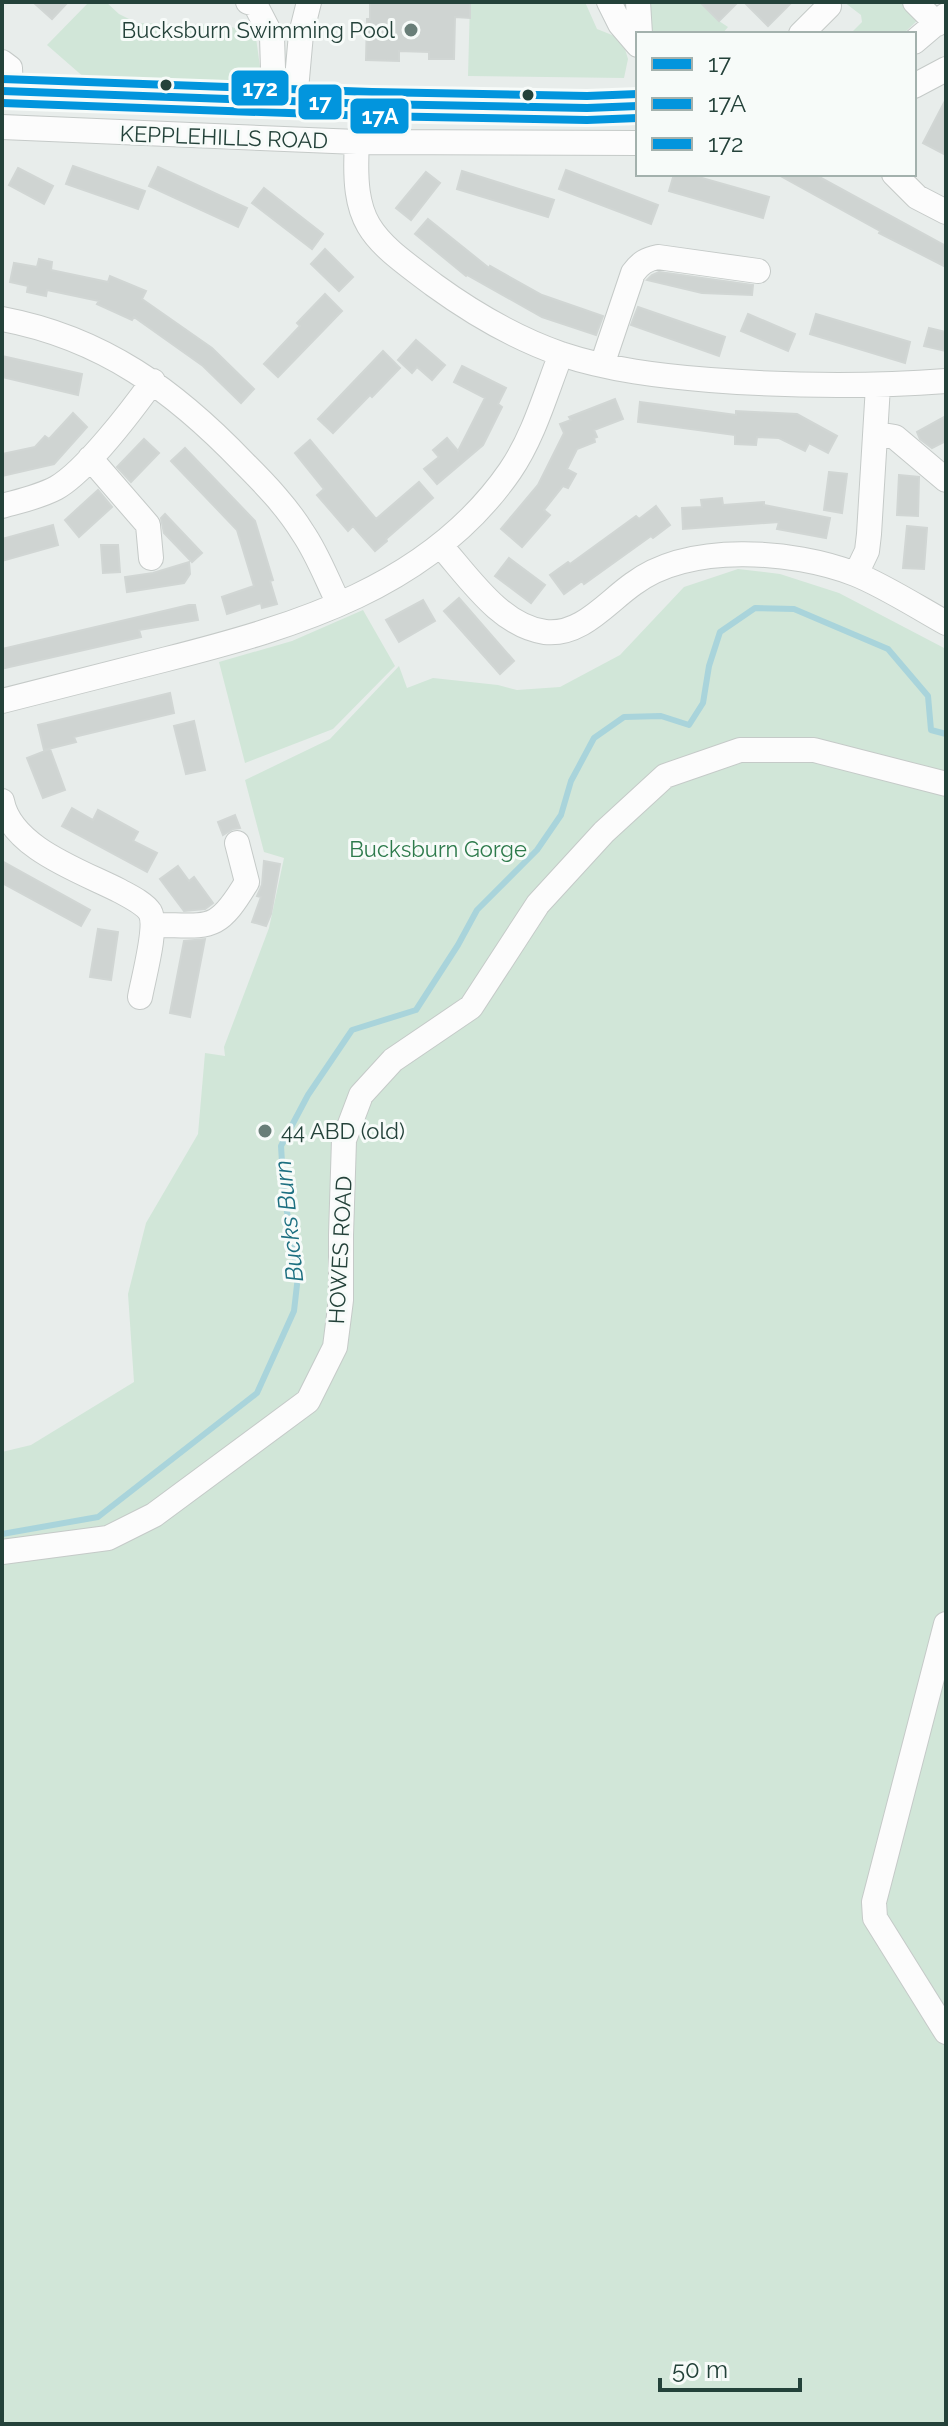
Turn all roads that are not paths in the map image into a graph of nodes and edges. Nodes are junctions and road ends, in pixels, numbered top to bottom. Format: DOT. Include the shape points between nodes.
graph roads {
  1 [pos="248,2"];
  2 [pos="309,2"];
  3 [pos="609,2"];
  4 [pos="638,2"];
  5 [pos="915,2"];
  6 [pos="829,6"];
  7 [pos="942,19"];
  8 [pos="640,32"];
  9 [pos="803,32"];
  10 [pos="916,40"];
  11 [pos="636,43"];
  12 [pos="2,62"];
  13 [pos="946,69"];
  14 [pos="916,85"];
  15 [pos="6,91"];
  16 [pos="284,101"];
  17 [pos="636,106"];
  18 [pos="2,127"];
  19 [pos="357,142"];
  20 [pos="636,143"];
  21 [pos="896,176"];
  22 [pos="946,212"];
  23 [pos="758,271"];
  24 [pos="2,319"];
  25 [pos="561,354"];
  26 [pos="602,365"];
  27 [pos="153,381"];
  28 [pos="946,381"];
  29 [pos="878,386"];
  30 [pos="877,434"];
  31 [pos="90,458"];
  32 [pos="946,480"];
  33 [pos="2,506"];
  34 [pos="440,545"];
  35 [pos="151,558"];
  36 [pos="856,574"];
  37 [pos="339,604"];
  38 [pos="946,623"];
  39 [pos="2,701"];
  40 [pos="946,784"];
  41 [pos="2,801"];
  42 [pos="237,843"];
  43 [pos="153,925"];
  44 [pos="140,997"];
  45 [pos="2,1552"];
  46 [pos="946,1624"];
  47 [pos="946,2032"];
  1 -- 16 [label="street" via="255,4 272,37"];
  2 -- 16 [label="street"];
  3 -- 11 [label="street"];
  4 -- 8 [label="street"];
  5 -- 7 [label="street"];
  6 -- 9 [label="street"];
  7 -- 10 [label="street"];
  12 -- 15 [label="street" via="10,68"];
  13 -- 14 [label="street"];
  15 -- 16 [label="street, KEPPLEHILLS ROAD"];
  16 -- 17 [label="street, KEPPLEHILLS ROAD"];
  18 -- 19 [label="street, KEPPLEHILLS ROAD"];
  19 -- 20 [label="street, KEPPLEHILLS ROAD"];
  19 -- 25 [label="street" via="361,212 379,240 473,313"];
  21 -- 22 [label="street" via="917,197"];
  23 -- 26 [label="street" via="658,257 638,265"];
  24 -- 27 [label="street" via="58,333"];
  25 -- 26 [label="street"];
  25 -- 34 [label="street" via="510,471"];
  26 -- 29 [label="street" via="778,385"];
  27 -- 31 [label="street"];
  27 -- 37 [label="street" via="211,428 286,509 316,554"];
  28 -- 29 [label="street"];
  29 -- 30 [label="street"];
  30 -- 32 [label="street" via="895,437"];
  30 -- 36 [label="street" via="867,551"];
  31 -- 33 [label="street" via="58,487"];
  31 -- 35 [label="street" via="148,525"];
  34 -- 36 [label="street" via="507,618 549,632 593,617 635,582 671,565 713,555 758,554"];
  34 -- 37 [label="street" via="386,582"];
  36 -- 38 [label="street"];
  37 -- 39 [label="street" via="227,644"];
  40 -- 45 [label="street, HOWES ROAD" via="814,750 740,750 665,776 538,904 471,1007 393,1060 361,1095 344,1140 335,1347 308,1401 154,1515 108,1538"];
  41 -- 43 [label="street" via="4,813 25,840 132,898 150,913"];
  42 -- 43 [label="street" via="247,882 219,920 206,925"];
  43 -- 44 [label="street"];
  46 -- 47 [label="street" via="874,1902 875,1918"];
}
